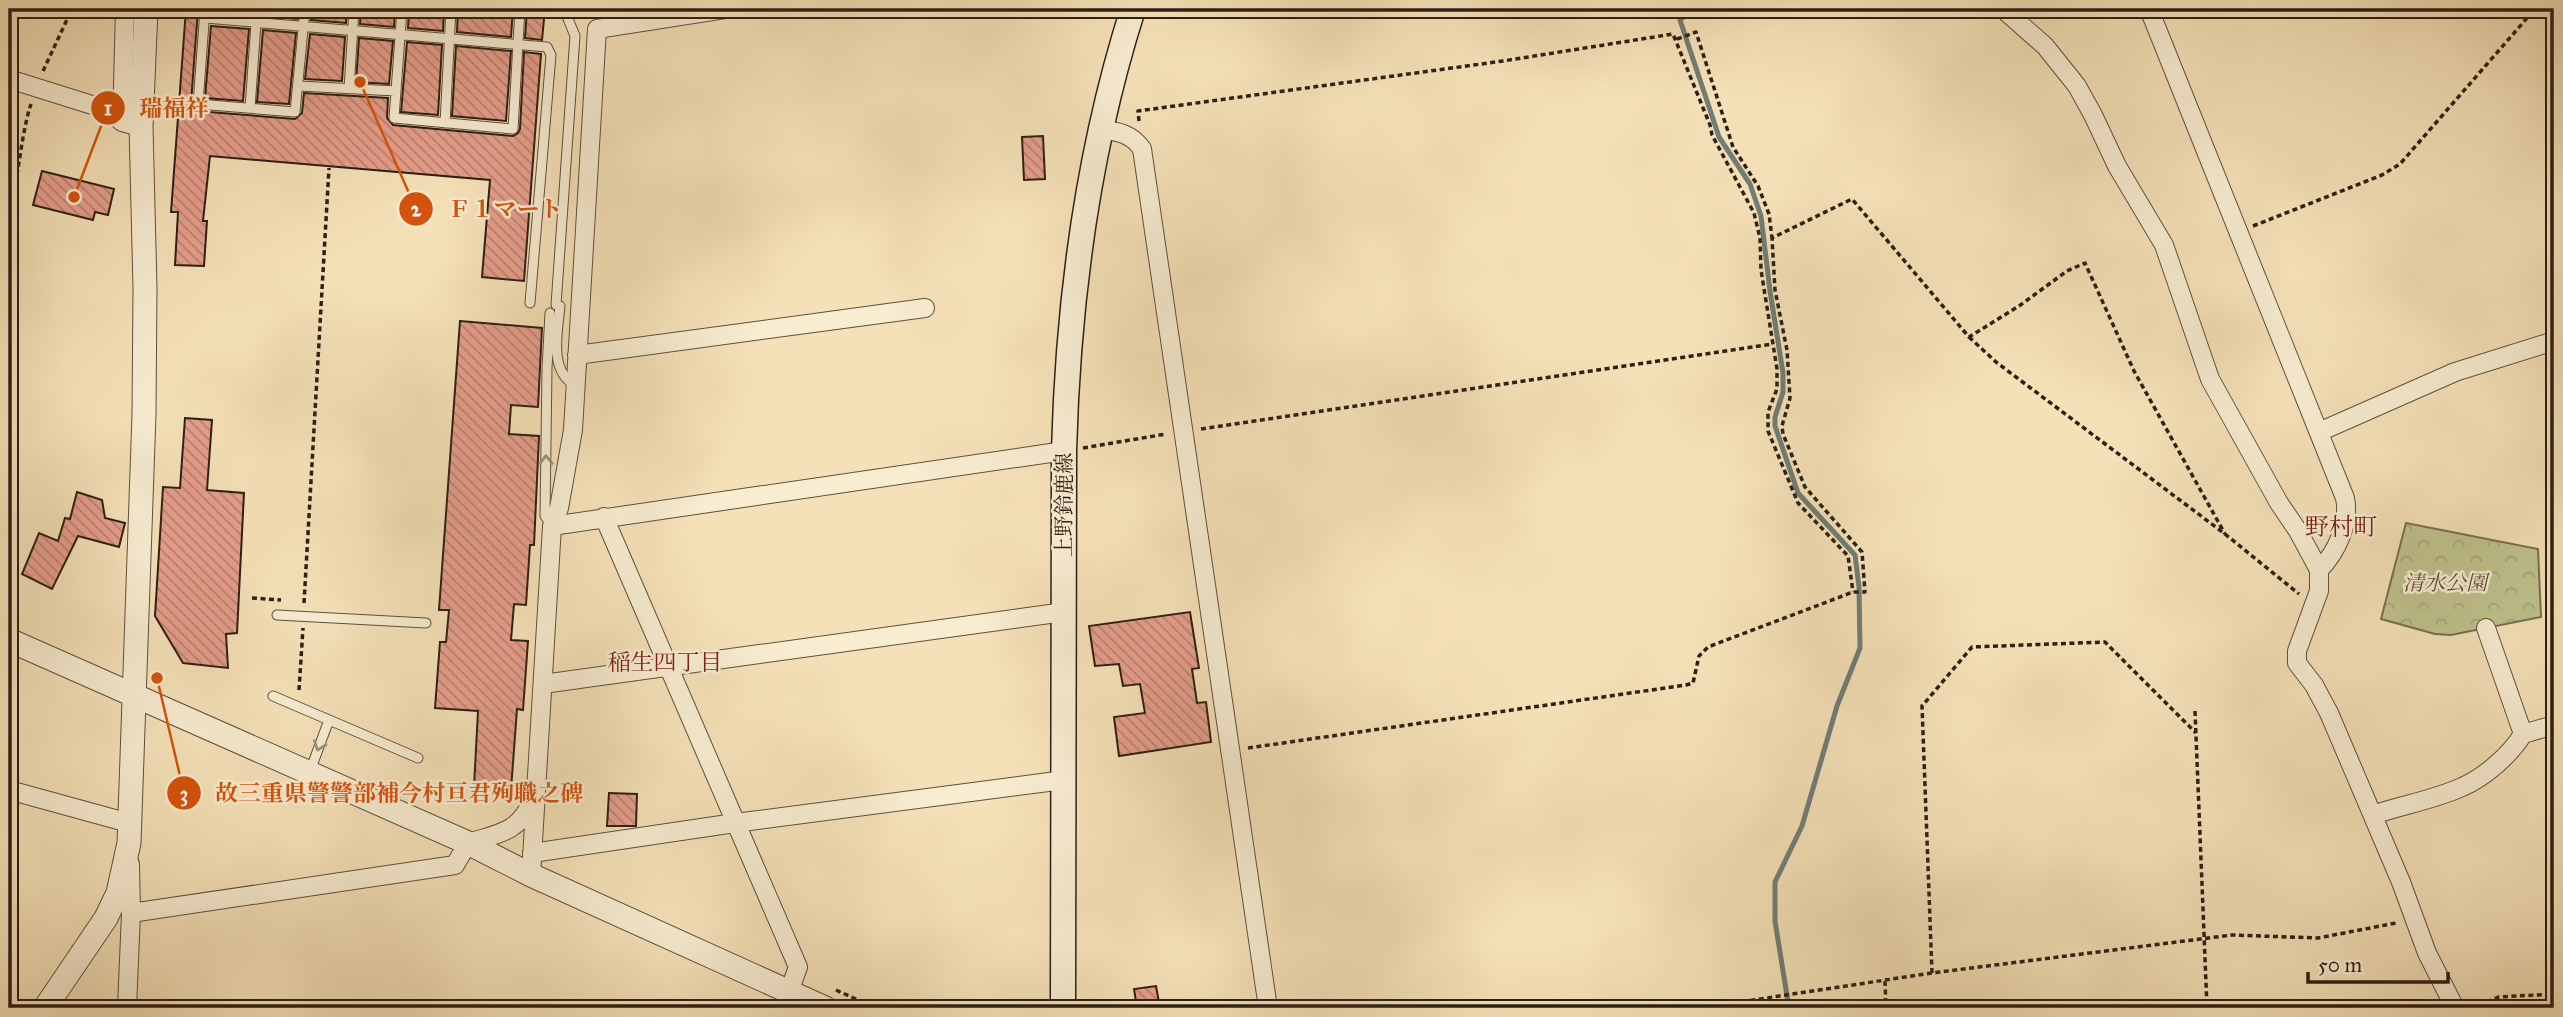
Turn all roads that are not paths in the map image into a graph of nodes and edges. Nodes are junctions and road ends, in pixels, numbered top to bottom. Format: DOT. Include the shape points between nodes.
graph roads {
  1 [pos="125,9"];
  2 [pos="146,9"];
  3 [pos="257,9"];
  4 [pos="304,9"];
  5 [pos="354,9"];
  6 [pos="402,9"];
  7 [pos="451,9"];
  8 [pos="520,9"];
  9 [pos="564,9"];
  10 [pos="725,9"];
  11 [pos="1133,9"];
  12 [pos="2003,9"];
  13 [pos="2149,9"];
  14 [pos="205,13"];
  15 [pos="257,22"];
  16 [pos="303,26"];
  17 [pos="352,30"];
  18 [pos="400,33"];
  19 [pos="450,37"];
  20 [pos="517,43"];
  21 [pos="9,79"];
  22 [pos="298,86"];
  23 [pos="349,89"];
  24 [pos="396,92"];
  25 [pos="250,108"];
  26 [pos="445,123"];
  27 [pos="132,124"];
  28 [pos="1101,130"];
  29 [pos="530,303"];
  30 [pos="555,308"];
  31 [pos="925,308"];
  32 [pos="2554,341"];
  33 [pos="577,355"];
  34 [pos="575,384"];
  35 [pos="2319,432"];
  36 [pos="1064,451"];
  37 [pos="604,517"];
  38 [pos="552,526"];
  39 [pos="2319,570"];
  40 [pos="1063,612"];
  41 [pos="277,615"];
  42 [pos="426,623"];
  43 [pos="2486,628"];
  44 [pos="9,640"];
  45 [pos="667,667"];
  46 [pos="543,684"];
  47 [pos="133,695"];
  48 [pos="273,696"];
  49 [pos="329,720"];
  50 [pos="2554,725"];
  51 [pos="2523,734"];
  52 [pos="418,758"];
  53 [pos="310,772"];
  54 [pos="1063,780"];
  55 [pos="9,790"];
  56 [pos="537,790"];
  57 [pos="2373,815"];
  58 [pos="735,823"];
  59 [pos="129,833"];
  60 [pos="468,843"];
  61 [pos="532,864"];
  62 [pos="131,913"];
  63 [pos="789,992"];
  64 [pos="45,1008"];
  65 [pos="127,1008"];
  66 [pos="825,1008"];
  67 [pos="1063,1008"];
  68 [pos="1268,1008"];
  69 [pos="2455,1008"];
  1 -- 27 [label="street"];
  2 -- 27 [label="street"];
  3 -- 15 [label="lane"];
  4 -- 16 [label="lane"];
  5 -- 17 [label="lane"];
  6 -- 18 [label="lane"];
  7 -- 19 [label="lane"];
  8 -- 20 [label="lane"];
  9 -- 30 [label="lane" via="575,36"];
  10 -- 33 [label="street" via="597,29"];
  11 -- 28 [label="main road, 上野鈴鹿線"];
  12 -- 39 [label="street" via="2045,46 2094,115 2117,166 2164,245 2210,379"];
  13 -- 35 [label="street"];
  14 -- 15 [label="lane"];
  14 -- 25 [label="lane" via="198,104"];
  15 -- 16 [label="lane"];
  15 -- 25 [label="lane"];
  16 -- 17 [label="lane"];
  16 -- 22 [label="lane"];
  17 -- 18 [label="lane"];
  17 -- 23 [label="lane"];
  18 -- 19 [label="lane"];
  18 -- 24 [label="lane"];
  19 -- 20 [label="lane"];
  19 -- 26 [label="lane"];
  20 -- 26 [label="lane" via="513,129"];
  20 -- 29 [label="lane" via="547,47 551,55"];
  21 -- 27 [label="street" via="108,110"];
  22 -- 23 [label="lane"];
  22 -- 25 [label="lane" via="295,112"];
  23 -- 24 [label="lane"];
  24 -- 26 [label="lane" via="394,118"];
  27 -- 47 [label="street" via="145,288"];
  28 -- 36 [label="main road, 上野鈴鹿線" via="1073,289"];
  28 -- 68 [label="street" via="1116,131 1142,149"];
  30 -- 34 [label="lane" via="556,358 567,381"];
  38 -- 30 [label="lane, one-way" via="545,516 547,368"];
  31 -- 33 [label="street"];
  32 -- 35 [label="street" via="2455,372"];
  33 -- 34 [label="street"];
  34 -- 38 [label="street" via="573,430"];
  35 -- 39 [label="street" via="2348,511 2329,560"];
  36 -- 37 [label="street"];
  36 -- 40 [label="main road, 上野鈴鹿線"];
  37 -- 38 [label="street"];
  37 -- 45 [label="street"];
  38 -- 46 [label="street"];
  39 -- 57 [label="street" via="2319,591 2297,651 2297,663 2329,713"];
  40 -- 45 [label="street"];
  40 -- 54 [label="main road, 上野鈴鹿線"];
  41 -- 42 [label="lane"];
  43 -- 51 [label="street"];
  44 -- 47 [label="street"];
  45 -- 46 [label="street"];
  45 -- 58 [label="street"];
  46 -- 56 [label="street"];
  47 -- 53 [label="street"];
  47 -- 59 [label="street"];
  48 -- 49 [label="lane"];
  49 -- 52 [label="lane"];
  49 -- 53 [label="lane, one-way"];
  50 -- 51 [label="street"];
  51 -- 57 [label="street" via="2484,774 2462,788"];
  53 -- 60 [label="street"];
  54 -- 58 [label="street"];
  54 -- 67 [label="main road, 上野鈴鹿線"];
  55 -- 59 [label="street"];
  56 -- 60 [label="street" via="519,824"];
  56 -- 61 [label="street"];
  57 -- 69 [label="street" via="2427,953"];
  58 -- 61 [label="street"];
  58 -- 63 [label="street" via="798,967"];
  59 -- 62 [label="street"];
  59 -- 64 [label="street" via="118,893 106,918"];
  60 -- 61 [label="street"];
  60 -- 62 [label="street" via="455,865"];
  61 -- 63 [label="street"];
  62 -- 65 [label="street"];
  63 -- 66 [label="street"];
}
